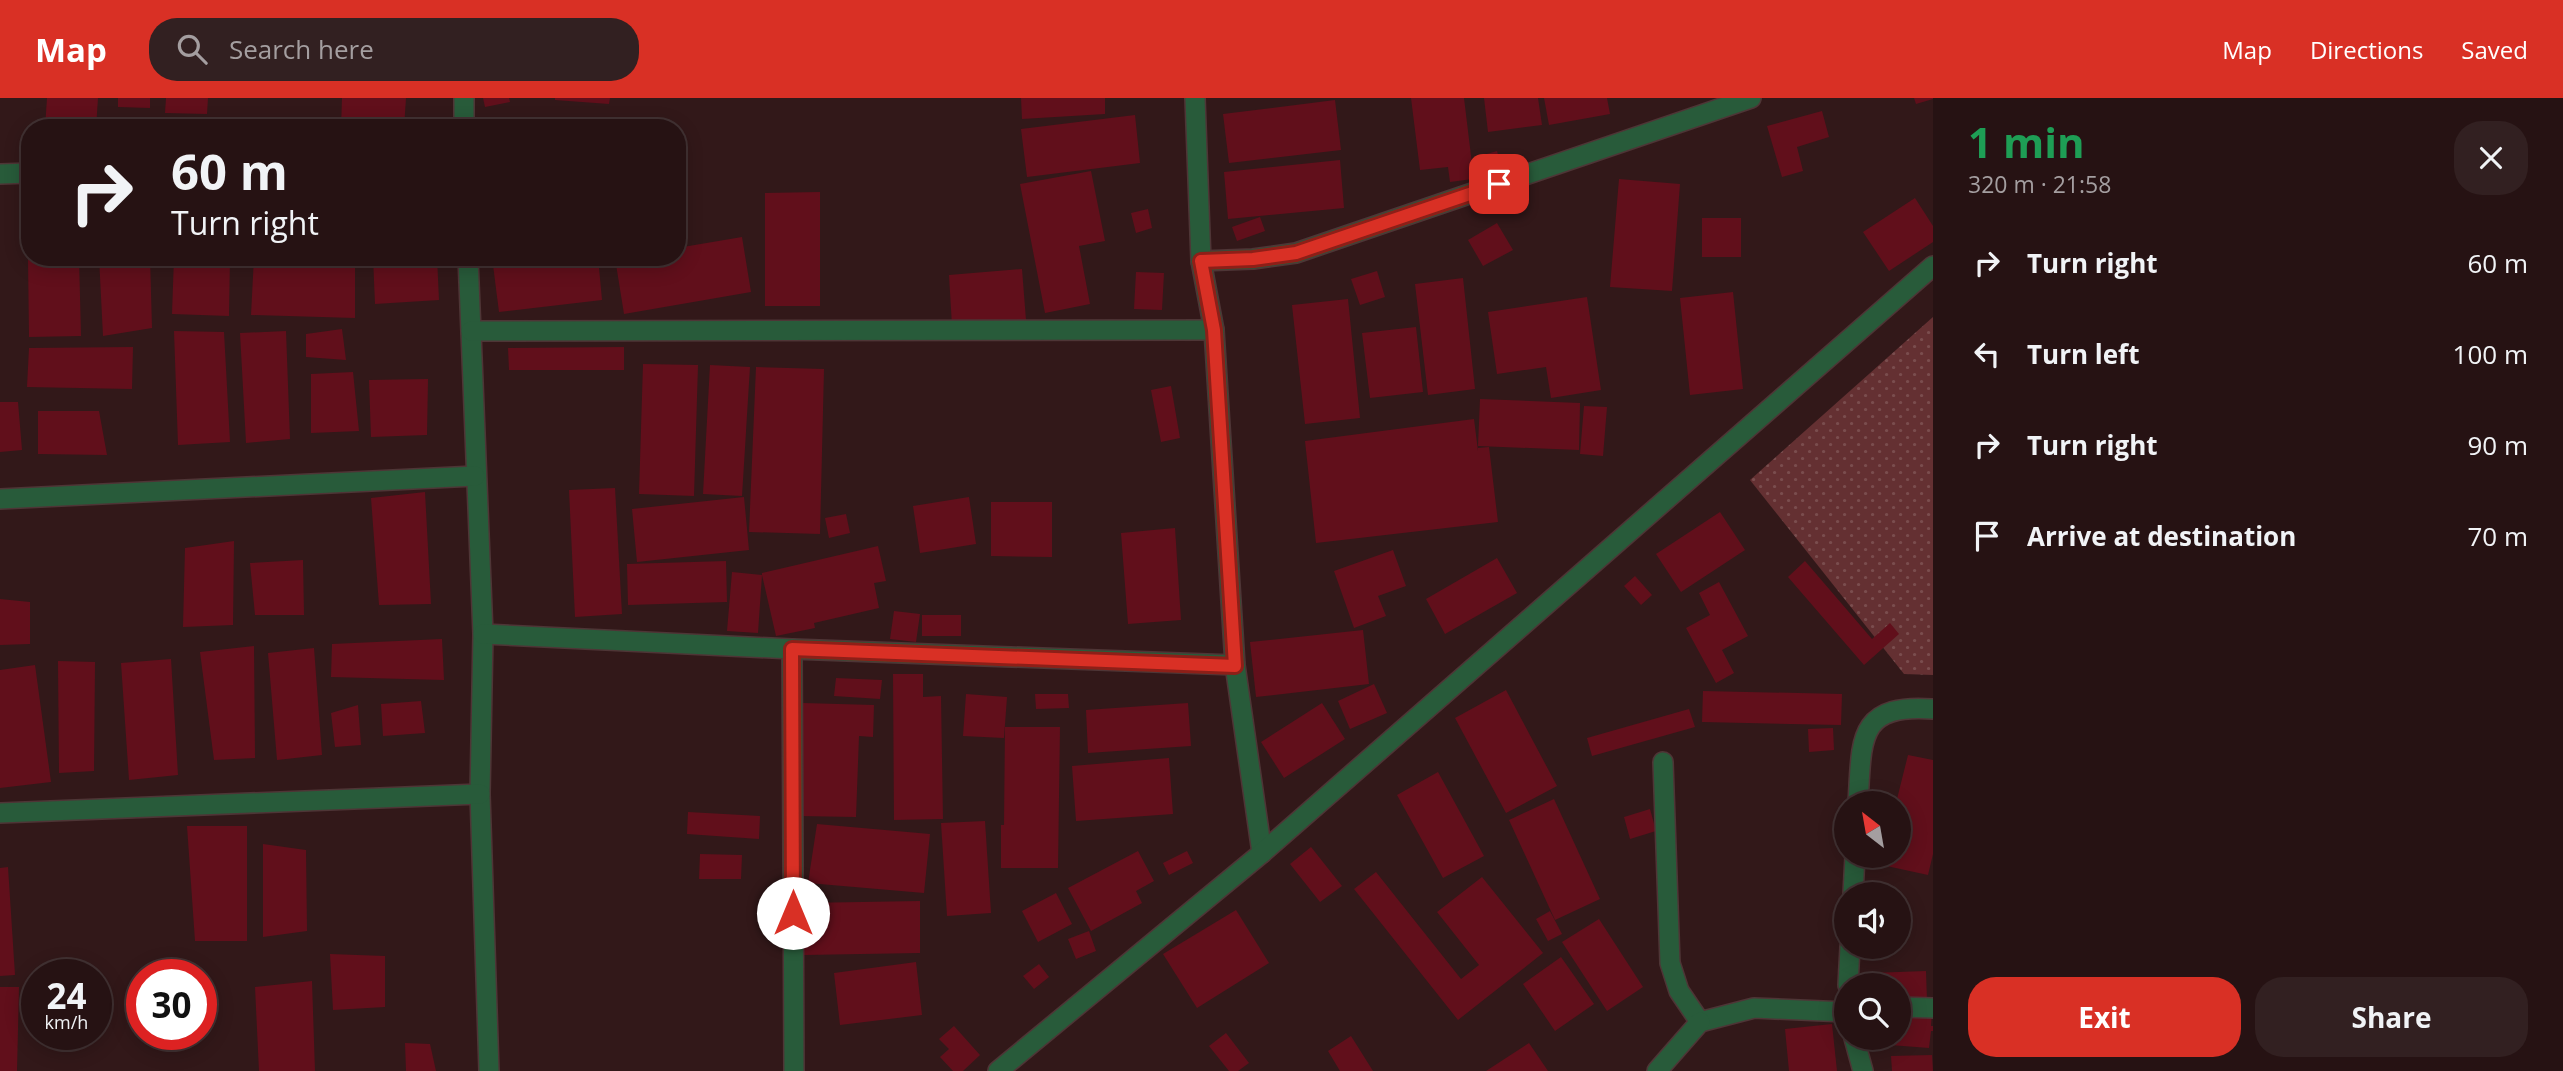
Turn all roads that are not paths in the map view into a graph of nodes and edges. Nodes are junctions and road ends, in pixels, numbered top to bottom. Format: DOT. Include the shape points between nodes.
graph roads {
  1 [pos="464,98"];
  2 [pos="1195,98"];
  3 [pos="1751,98"];
  4 [pos="464,119"];
  5 [pos="21,173"];
  6 [pos="0,174"];
  7 [pos="1201,261"];
  8 [pos="1933,265"];
  9 [pos="468,266"];
  10 [pos="1214,330"];
  11 [pos="471,331"];
  12 [pos="475,476"];
  13 [pos="0,499"];
  14 [pos="483,634"];
  15 [pos="792,649"];
  16 [pos="1235,666"];
  17 [pos="1933,709"];
  18 [pos="1663,762"];
  19 [pos="1859,791"];
  20 [pos="480,794"];
  21 [pos="0,813"];
  22 [pos="1262,853"];
  23 [pos="1911,1007"];
  24 [pos="1933,1008"];
  25 [pos="1834,1011"];
  26 [pos="1700,1022"];
  27 [pos="1857,1050"];
  28 [pos="489,1071"];
  29 [pos="794,1071"];
  30 [pos="998,1071"];
  31 [pos="1657,1071"];
  32 [pos="1863,1071"];
  1 -- 4 [label="street"];
  2 -- 7 [label="street"];
  3 -- 7 [label="street" via="1296,253"];
  5 -- 6 [label="street"];
  7 -- 10 [label="street"];
  8 -- 22 [label="street"];
  9 -- 11 [label="street"];
  10 -- 11 [label="street"];
  10 -- 16 [label="street"];
  11 -- 12 [label="street"];
  12 -- 13 [label="street"];
  12 -- 14 [label="street"];
  14 -- 15 [label="street"];
  14 -- 20 [label="street"];
  15 -- 16 [label="street"];
  15 -- 29 [label="street"];
  16 -- 22 [label="street"];
  17 -- 19 [label="street" via="1880,715 1867,729"];
  18 -- 26 [label="street" via="1670,963 1679,991"];
  20 -- 21 [label="street"];
  20 -- 28 [label="street"];
  22 -- 30 [label="street"];
  23 -- 24 [label="street"];
  25 -- 26 [label="street" via="1754,1008"];
  26 -- 31 [label="street"];
  27 -- 32 [label="street"];
}
